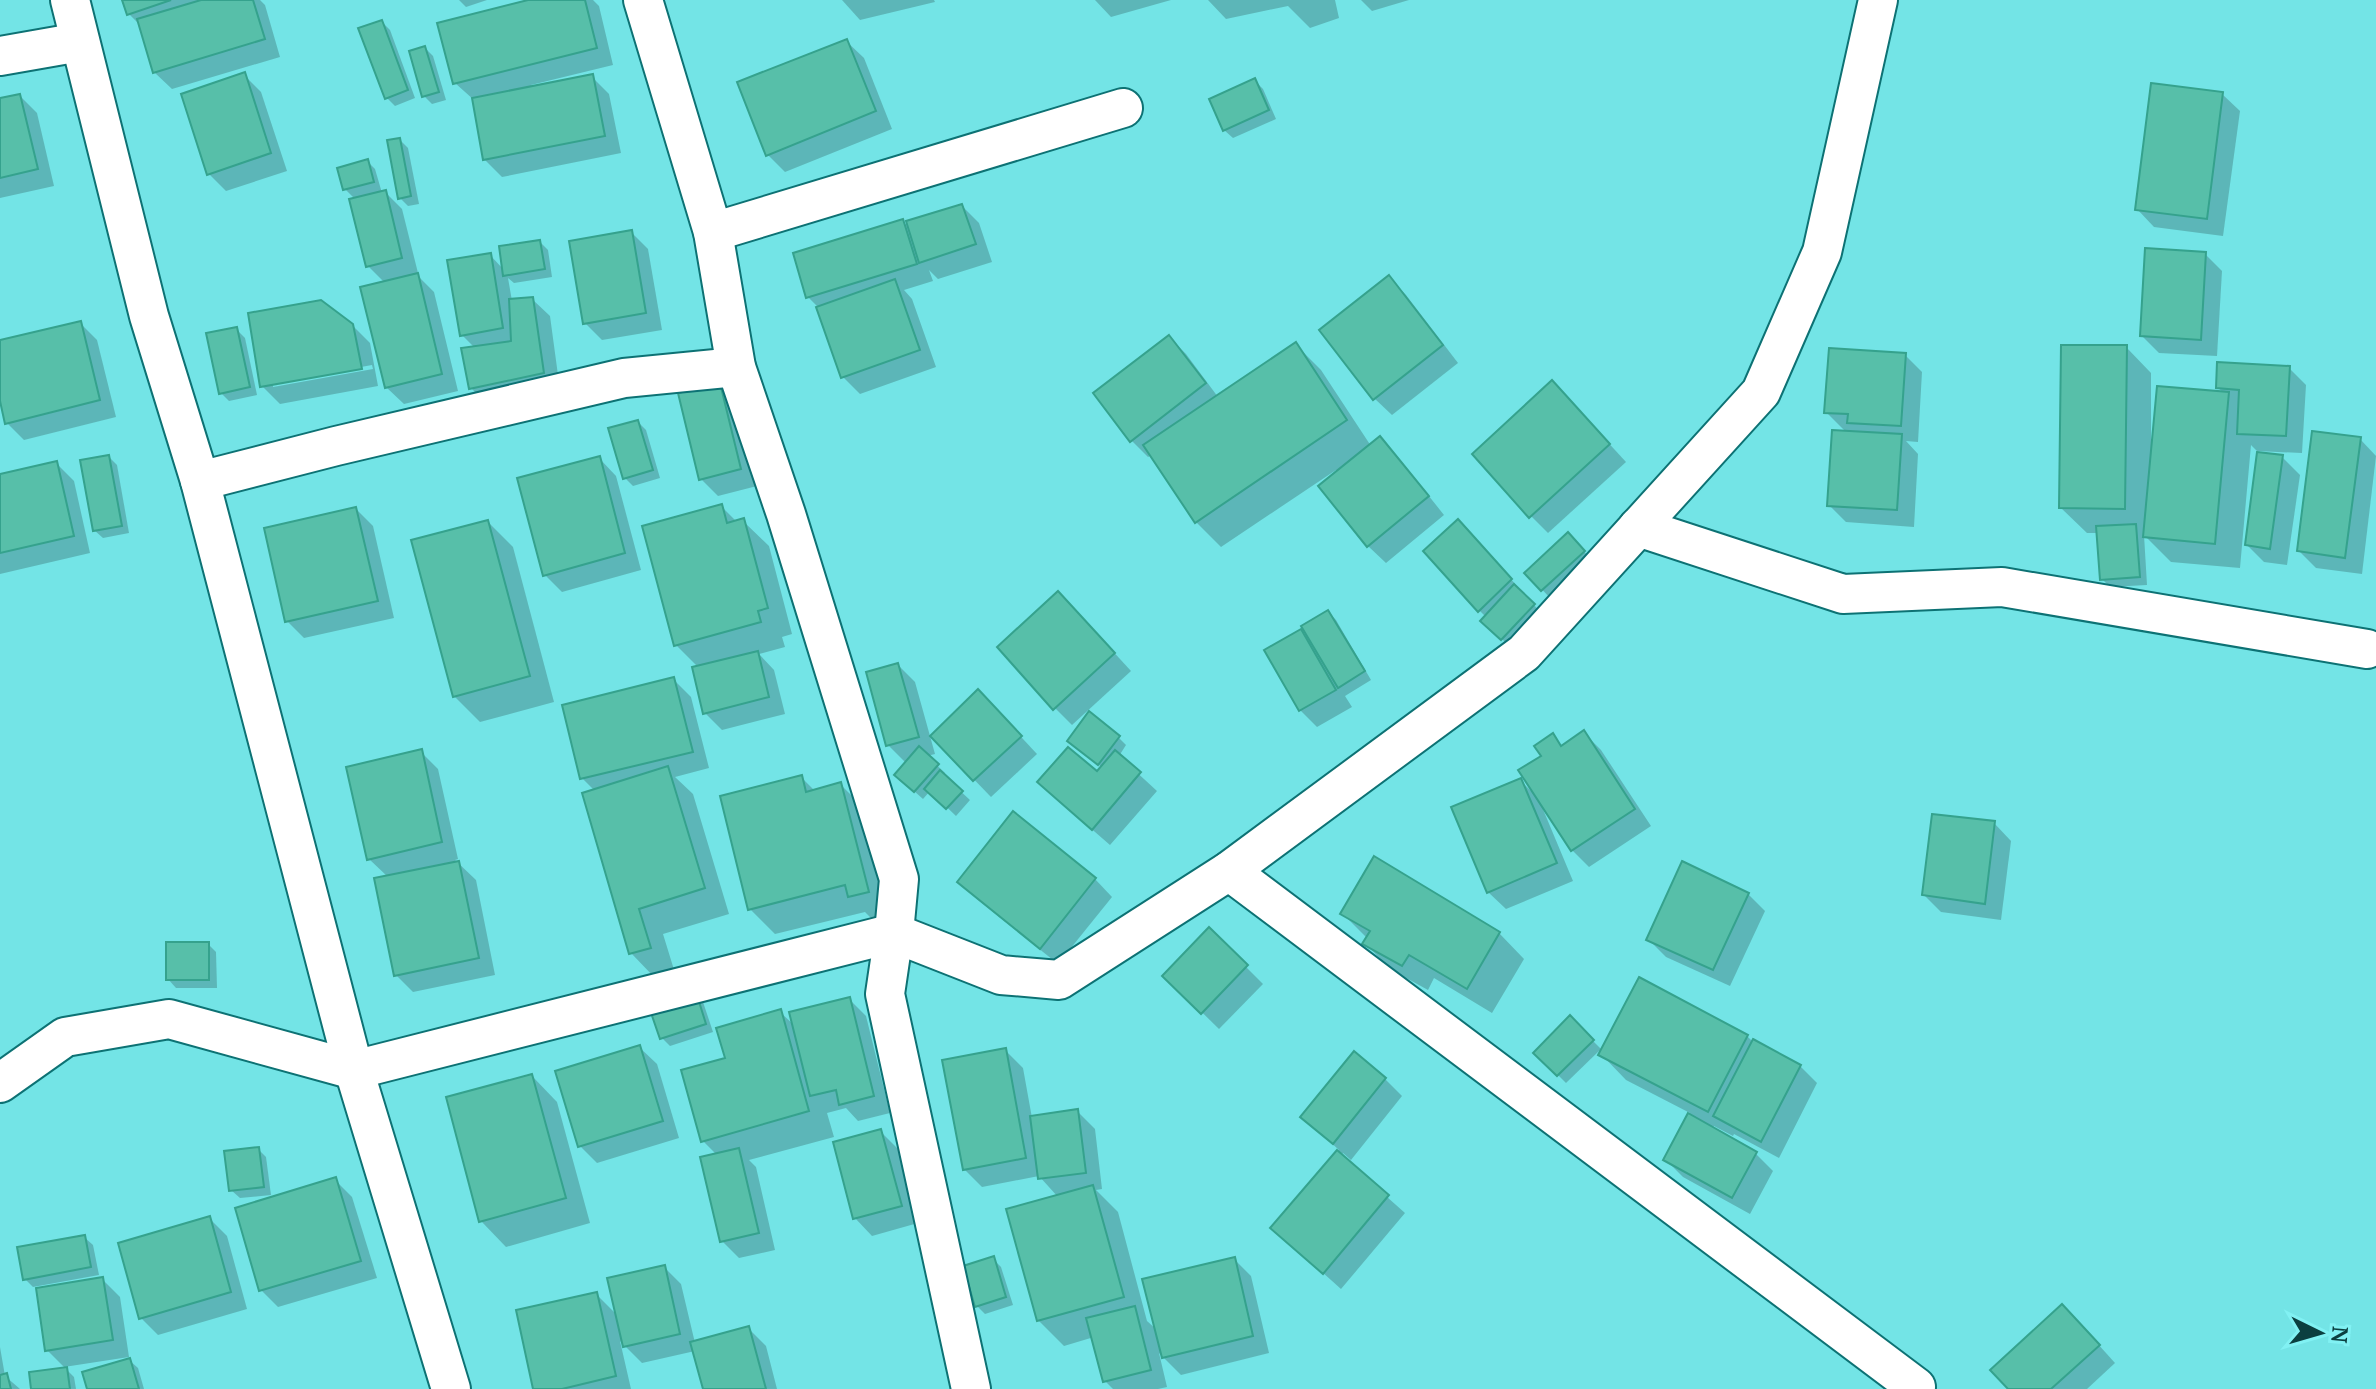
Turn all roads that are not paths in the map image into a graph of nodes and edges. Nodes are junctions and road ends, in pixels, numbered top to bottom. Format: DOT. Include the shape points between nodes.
graph roads {
  1 [pos="70,0"];
  2 [pos="643,0"];
  3 [pos="1878,0"];
  4 [pos="80,42"];
  5 [pos="0,56"];
  6 [pos="1123,108"];
  7 [pos="713,232"];
  8 [pos="736,367"];
  9 [pos="200,481"];
  10 [pos="1638,527"];
  11 [pos="2367,649"];
  12 [pos="1229,871"];
  13 [pos="894,933"];
  14 [pos="354,1070"];
  15 [pos="0,1083"];
  16 [pos="1916,1387"];
  17 [pos="451,1389"];
  18 [pos="971,1389"];
  1 -- 4 [label="street"];
  2 -- 7 [label="street"];
  3 -- 10 [label="street" via="1822,252 1761,392"];
  4 -- 5 [label="street"];
  4 -- 9 [label="street" via="149,316"];
  6 -- 7 [label="street"];
  7 -- 8 [label="street"];
  8 -- 9 [label="street" via="624,378"];
  8 -- 13 [label="street" via="899,879"];
  9 -- 14 [label="street"];
  10 -- 11 [label="street" via="1843,594 2002,587"];
  10 -- 12 [label="street" via="1524,653"];
  12 -- 13 [label="street" via="1059,980 1001,975"];
  12 -- 16 [label="street"];
  13 -- 14 [label="street"];
  13 -- 18 [label="street" via="885,994"];
  14 -- 15 [label="street" via="169,1019 65,1037"];
  14 -- 17 [label="street"];
}
